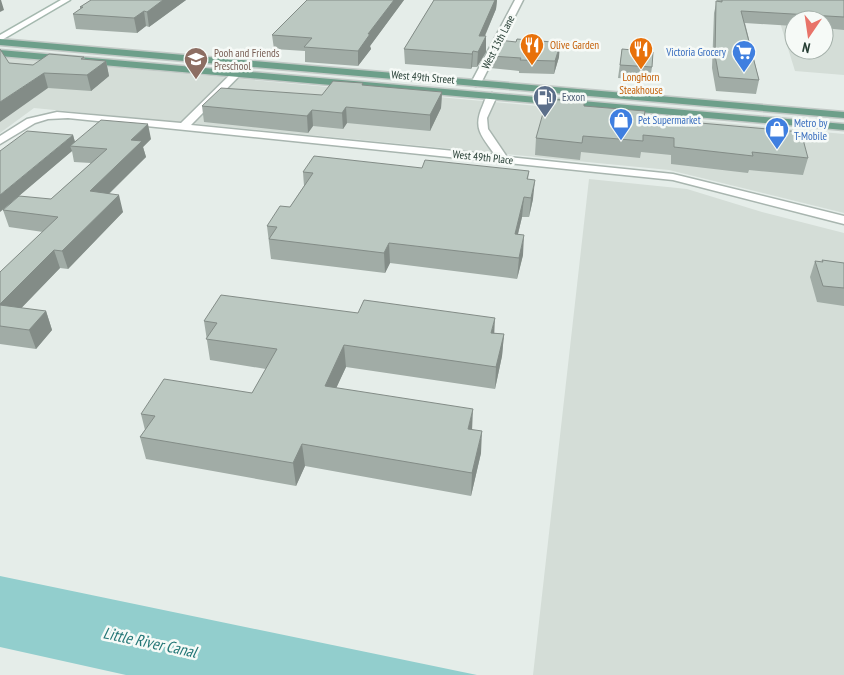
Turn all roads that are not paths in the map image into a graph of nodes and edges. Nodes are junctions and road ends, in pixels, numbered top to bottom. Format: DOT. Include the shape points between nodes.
graph roads {
  1 [pos="66,0"];
  2 [pos="519,0"];
  3 [pos="0,38"];
  4 [pos="0,42"];
  5 [pos="0,53"];
  6 [pos="247,62"];
  7 [pos="237,73"];
  8 [pos="476,83"];
  9 [pos="354,84"];
  10 [pos="492,96"];
  11 [pos="632,96"];
  12 [pos="844,115"];
  13 [pos="183,127"];
  14 [pos="844,128"];
  15 [pos="0,141"];
  16 [pos="503,160"];
  17 [pos="844,220"];
  1 -- 3 [label="street"];
  2 -- 8 [label="street, West 13th Lane"];
  4 -- 6 [label="main road, West 49th Street"];
  5 -- 7 [label="main road, West 49th Street"];
  6 -- 7 [label="street"];
  6 -- 8 [label="main road, West 49th Street"];
  7 -- 9 [label="main road, West 49th Street"];
  7 -- 13 [label="street"];
  8 -- 9 [label="main road" via="457,87 406,83"];
  8 -- 11 [label="main road, West 49th Street"];
  9 -- 10 [label="main road, West 49th Street"];
  10 -- 11 [label="main road" via="512,91 579,97"];
  10 -- 14 [label="main road, West 49th Street"];
  10 -- 16 [label="street" via="482,118 483,129"];
  11 -- 12 [label="main road, West 49th Street"];
  13 -- 15 [label="street, West 49th Place" via="63,115 27,121"];
  13 -- 16 [label="street, West 49th Place"];
  16 -- 17 [label="street, West 49th Place" via="683,179"];
}
